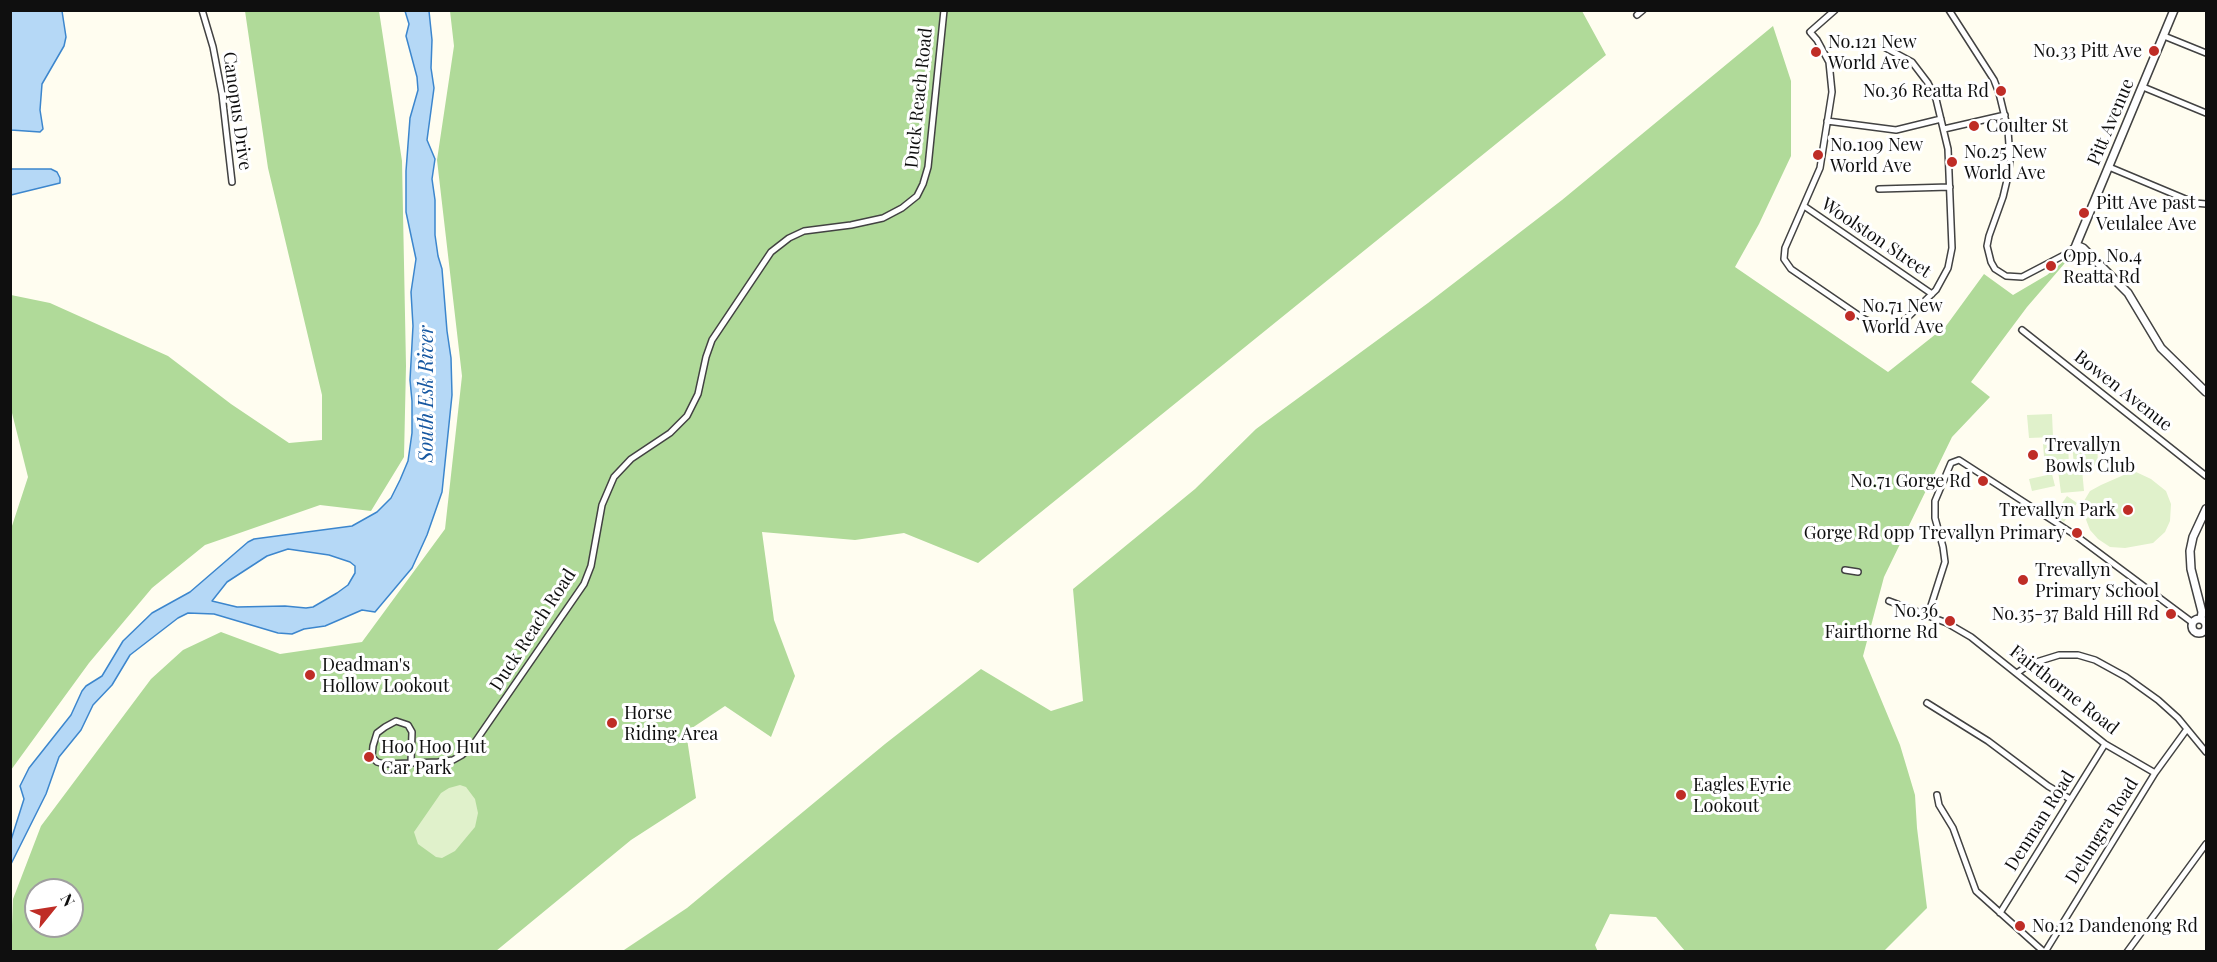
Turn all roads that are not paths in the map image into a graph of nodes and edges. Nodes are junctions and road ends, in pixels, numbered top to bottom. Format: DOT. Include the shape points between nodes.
graph roads {
  1 [pos="202,10"];
  2 [pos="944,10"];
  3 [pos="1643,10"];
  4 [pos="1835,10"];
  5 [pos="1949,10"];
  6 [pos="2172,11"];
  7 [pos="1638,15"];
  8 [pos="2164,36"];
  9 [pos="1884,46"];
  10 [pos="2206,53"];
  11 [pos="2142,87"];
  12 [pos="2206,113"];
  13 [pos="2005,115"];
  14 [pos="1941,119"];
  15 [pos="1827,120"];
  16 [pos="1944,129"];
  17 [pos="2109,167"];
  18 [pos="232,182"];
  19 [pos="1950,187"];
  20 [pos="1879,189"];
  21 [pos="2206,204"];
  22 [pos="1804,206"];
  23 [pos="2076,245"];
  24 [pos="1932,294"];
  25 [pos="2022,330"];
  26 [pos="2206,392"];
  27 [pos="2206,476"];
  28 [pos="2206,509"];
  29 [pos="1845,570"];
  30 [pos="1858,572"];
  31 [pos="1889,602"];
  32 [pos="1928,615"];
  33 [pos="2201,620"];
  34 [pos="2193,623"];
  35 [pos="2205,633"];
  36 [pos="2017,673"];
  37 [pos="1927,703"];
  38 [pos="2187,729"];
  39 [pos="2105,744"];
  40 [pos="2206,752"];
  41 [pos="411,762"];
  42 [pos="2155,773"];
  43 [pos="1937,795"];
  44 [pos="2070,800"];
  45 [pos="2206,844"];
  46 [pos="2000,913"];
  47 [pos="2045,951"];
  48 [pos="2127,951"];
  1 -- 18 [label="street, Canopus Drive" via="222,94"];
  2 -- 41 [label="street, Duck Reach Road" via="928,167 916,196 884,218 804,231 771,252 712,340 698,394 687,416 614,477 602,505 584,584 483,732 456,759"];
  3 -- 7 [label="street"];
  4 -- 15 [label="street" via="1810,32 1822,48 1830,71 1832,93"];
  5 -- 13 [label="street" via="1994,80"];
  6 -- 8 [label="street, Pitt Avenue"];
  8 -- 10 [label="street"];
  8 -- 11 [label="street, Pitt Avenue"];
  9 -- 14 [label="street" via="1917,68 1933,92"];
  11 -- 12 [label="street"];
  11 -- 17 [label="street, Pitt Avenue"];
  13 -- 16 [label="street"];
  13 -- 23 [label="street" via="2010,160 1987,246 1991,262 2006,276 2022,278"];
  14 -- 15 [label="street" via="1896,130"];
  14 -- 16 [label="street"];
  15 -- 22 [label="street" via="1820,168"];
  16 -- 19 [label="street"];
  17 -- 21 [label="street"];
  17 -- 23 [label="street, Pitt Avenue"];
  19 -- 20 [label="street"];
  19 -- 24 [label="street" via="1950,258 1944,277"];
  22 -- 24 [label="street, Woolston Street"];
  22 -- 24 [label="street" via="1783,254 1786,264 1864,319 1877,326 1895,326"];
  23 -- 26 [label="street" via="2128,293 2161,348"];
  25 -- 27 [label="street, Bowen Avenue"];
  28 -- 33 [label="street" via="2190,551"];
  29 -- 30 [label="street"];
  31 -- 32 [label="street, Fairthorne Road"];
  32 -- 34 [label="street" via="1945,562 1935,501 1953,461 1964,461 2075,535"];
  32 -- 36 [label="street, Fairthorne Road" via="1971,637"];
  33 -- 34 [label="street"];
  33 -- 35 [label="street"];
  34 -- 35 [label="street" via="2195,631"];
  36 -- 38 [label="street" via="2030,664 2059,655 2088,657 2150,694"];
  36 -- 39 [label="street, Fairthorne Road"];
  37 -- 44 [label="street"];
  38 -- 40 [label="street"];
  38 -- 42 [label="street, Delungra Road"];
  39 -- 42 [label="street, Fairthorne Road"];
  39 -- 44 [label="street, Denman Road"];
  41 -- 41 [label="street, Duck Reach Road" via="384,764 372,759 375,738 385,727 399,721 411,728"];
  42 -- 47 [label="street, Delungra Road"];
  43 -- 46 [label="street" via="1976,891"];
  44 -- 46 [label="street, Denman Road"];
  45 -- 48 [label="street"];
  46 -- 47 [label="street"];
}
